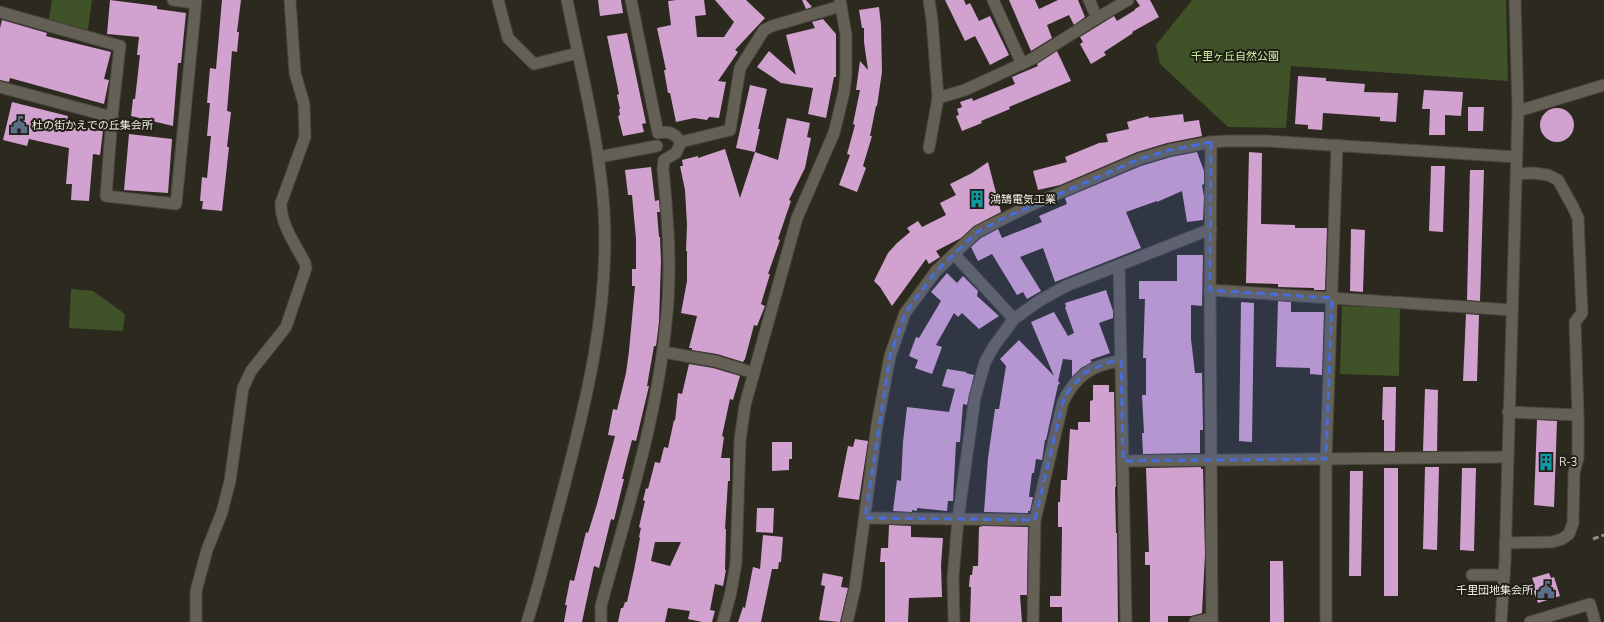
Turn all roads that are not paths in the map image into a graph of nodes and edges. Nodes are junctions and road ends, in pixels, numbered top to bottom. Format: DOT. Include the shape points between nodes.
graph roads {
  1 [pos="173,0"];
  2 [pos="290,0"];
  3 [pos="498,0"];
  4 [pos="567,0"];
  5 [pos="631,0"];
  6 [pos="929,0"];
  7 [pos="994,0"];
  8 [pos="1089,0"];
  9 [pos="1128,0"];
  10 [pos="1515,0"];
  11 [pos="195,2"];
  12 [pos="840,3"];
  13 [pos="0,12"];
  14 [pos="1097,18"];
  15 [pos="578,53"];
  16 [pos="1022,64"];
  17 [pos="1604,86"];
  18 [pos="0,87"];
  19 [pos="938,98"];
  20 [pos="1518,111"];
  21 [pos="112,117"];
  22 [pos="658,133"];
  23 [pos="681,142"];
  24 [pos="1211,142"];
  25 [pos="1337,145"];
  26 [pos="657,146"];
  27 [pos="929,148"];
  28 [pos="599,157"];
  29 [pos="1517,157"];
  30 [pos="664,160"];
  31 [pos="1517,174"];
  32 [pos="1211,229"];
  33 [pos="954,254"];
  34 [pos="1119,265"];
  35 [pos="1210,290"];
  36 [pos="1332,298"];
  37 [pos="1512,310"];
  38 [pos="1014,319"];
  39 [pos="663,352"];
  40 [pos="1120,361"];
  41 [pos="754,373"];
  42 [pos="1508,412"];
  43 [pos="1578,416"];
  44 [pos="1507,457"];
  45 [pos="1326,459"];
  46 [pos="1212,460"];
  47 [pos="1123,461"];
  48 [pos="865,518"];
  49 [pos="958,519"];
  50 [pos="1035,520"];
  51 [pos="1505,543"];
  52 [pos="1504,574"];
  53 [pos="1472,575"];
  54 [pos="1552,619"];
  55 [pos="1212,620"];
  56 [pos="196,622"];
  57 [pos="527,622"];
  58 [pos="601,622"];
  59 [pos="723,622"];
  60 [pos="847,622"];
  61 [pos="954,622"];
  62 [pos="1033,622"];
  63 [pos="1126,622"];
  64 [pos="1195,622"];
  65 [pos="1326,622"];
  66 [pos="1501,622"];
  67 [pos="1530,622"];
  68 [pos="1595,622"];
  1 -- 11 [label="street"];
  2 -- 56 [label="street" via="295,74 304,104 305,137 281,209 306,268 286,327 250,371 242,388 230,481 222,512 206,550 196,590"];
  3 -- 15 [label="street" via="508,38 534,64"];
  4 -- 15 [label="street"];
  5 -- 22 [label="street"];
  6 -- 19 [label="street"];
  7 -- 16 [label="street"];
  8 -- 14 [label="street"];
  9 -- 14 [label="street"];
  10 -- 20 [label="street"];
  11 -- 21 [label="street" via="176,204 106,196"];
  12 -- 23 [label="street" via="764,30 740,68 730,130"];
  12 -- 41 [label="street" via="846,35 846,74 838,121 797,218"];
  13 -- 21 [label="street" via="120,46"];
  14 -- 16 [label="street"];
  15 -- 28 [label="street"];
  16 -- 19 [label="street" via="965,90"];
  17 -- 20 [label="street"];
  18 -- 21 [label="street"];
  19 -- 27 [label="street"];
  20 -- 29 [label="street"];
  22 -- 23 [label="street" via="674,133"];
  22 -- 26 [label="street"];
  23 -- 30 [label="street" via="676,153"];
  24 -- 25 [label="street" via="1227,140"];
  24 -- 32 [label="street"];
  24 -- 33 [label="street" via="1139,159 1037,203 977,232"];
  25 -- 29 [label="street"];
  25 -- 36 [label="street"];
  26 -- 28 [label="street"];
  26 -- 30 [label="street"];
  28 -- 57 [label="street" via="604,212 604,283 594,357 573,455"];
  29 -- 31 [label="street"];
  30 -- 39 [label="street" via="668,291"];
  31 -- 37 [label="street"];
  31 -- 43 [label="street" via="1548,175 1558,180 1578,218 1582,313 1575,322"];
  32 -- 34 [label="street"];
  32 -- 35 [label="street"];
  33 -- 38 [label="street"];
  33 -- 48 [label="street" via="936,271 905,313 890,356 877,425"];
  34 -- 38 [label="street" via="1066,286"];
  34 -- 40 [label="street"];
  35 -- 36 [label="street"];
  35 -- 46 [label="street"];
  36 -- 37 [label="street"];
  36 -- 45 [label="street"];
  37 -- 42 [label="street"];
  38 -- 49 [label="street" via="985,362 974,397"];
  39 -- 41 [label="street" via="715,361"];
  39 -- 58 [label="street" via="652,413 601,606"];
  40 -- 47 [label="street"];
  40 -- 50 [label="street" via="1099,365 1086,372 1069,390 1063,402"];
  41 -- 59 [label="street" via="742,422 736,563"];
  42 -- 43 [label="street"];
  42 -- 44 [label="street"];
  43 -- 51 [label="street" via="1574,523 1569,534 1552,542"];
  44 -- 45 [label="street"];
  44 -- 51 [label="street"];
  45 -- 46 [label="street"];
  45 -- 65 [label="street"];
  46 -- 47 [label="street"];
  46 -- 55 [label="street"];
  47 -- 63 [label="street"];
  48 -- 49 [label="street"];
  48 -- 60 [label="street" via="855,588"];
  49 -- 50 [label="street"];
  49 -- 61 [label="street"];
  50 -- 62 [label="street"];
  51 -- 52 [label="street"];
  52 -- 53 [label="street"];
  52 -- 66 [label="street"];
  54 -- 67 [label="street"];
  54 -- 68 [label="street" via="1590,604"];
  55 -- 64 [label="street"];
}
